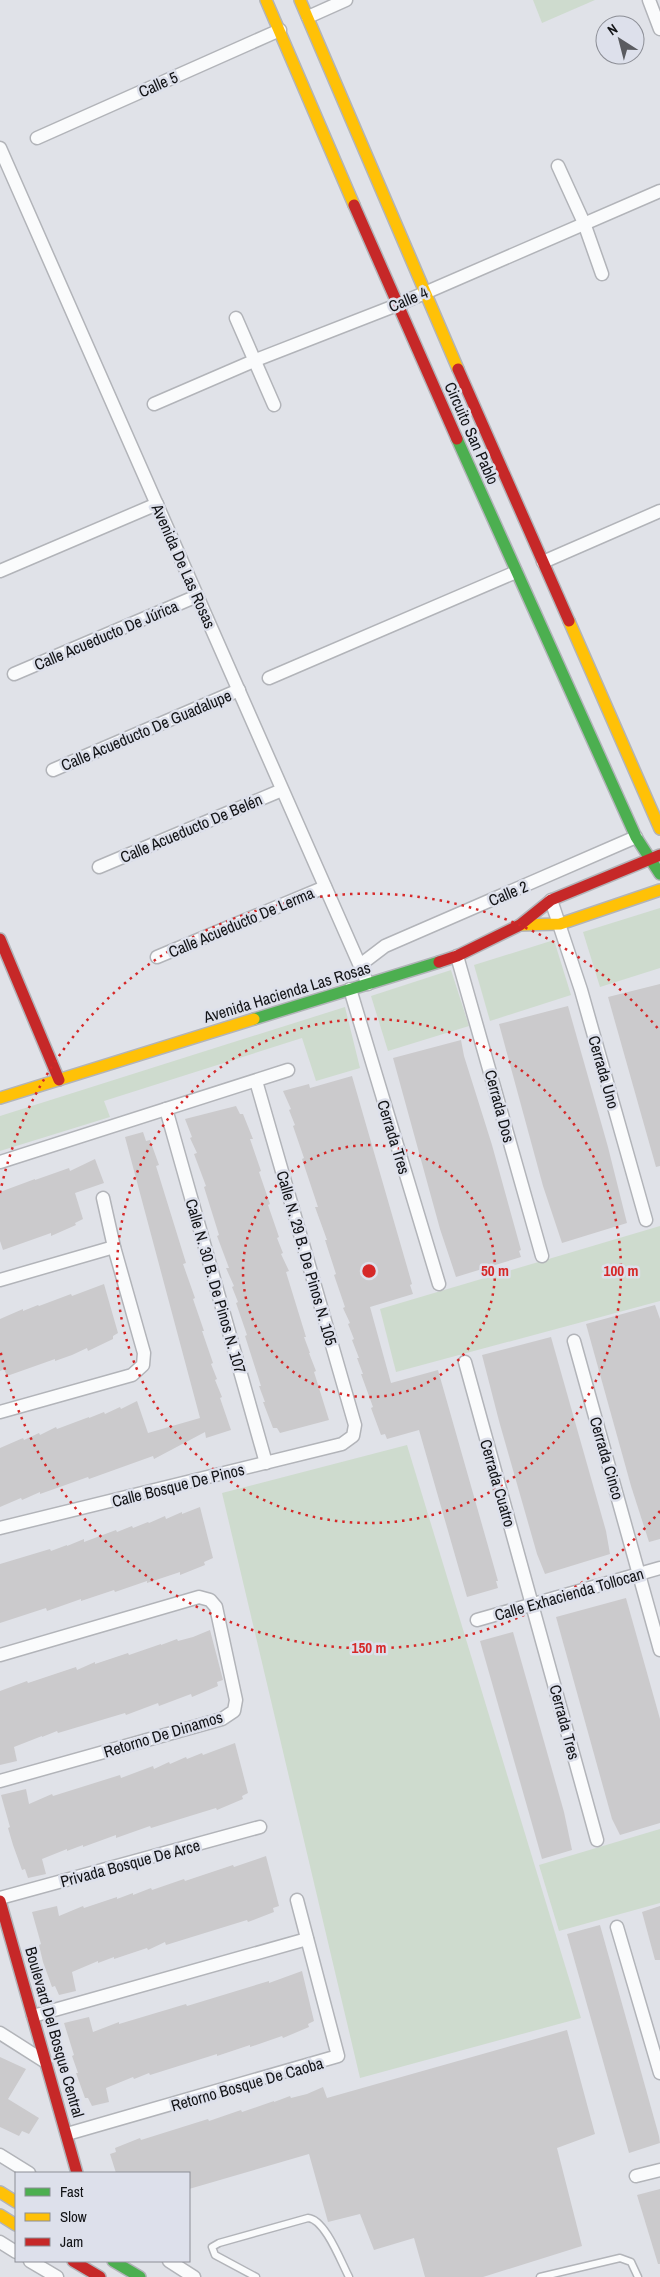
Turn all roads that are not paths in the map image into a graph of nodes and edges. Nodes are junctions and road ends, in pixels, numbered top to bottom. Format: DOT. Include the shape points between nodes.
graph roads {
  1 [pos="266,0"];
  2 [pos="300,0"];
  3 [pos="346,0"];
  4 [pos="649,0"];
  5 [pos="308,17"];
  6 [pos="660,29"];
  7 [pos="280,30"];
  8 [pos="36,138"];
  9 [pos="0,148"];
  10 [pos="558,166"];
  11 [pos="660,191"];
  12 [pos="584,223"];
  13 [pos="602,274"];
  14 [pos="424,292"];
  15 [pos="397,304"];
  16 [pos="236,318"];
  17 [pos="256,360"];
  18 [pos="154,404"];
  19 [pos="274,406"];
  20 [pos="157,504"];
  21 [pos="660,512"];
  22 [pos="543,562"];
  23 [pos="0,571"];
  24 [pos="516,572"];
  25 [pos="197,596"];
  26 [pos="14,674"];
  27 [pos="270,678"];
  28 [pos="238,690"];
  29 [pos="53,770"];
  30 [pos="282,790"];
  31 [pos="652,831"];
  32 [pos="655,857"];
  33 [pos="99,867"];
  34 [pos="660,874"];
  35 [pos="325,886"];
  36 [pos="660,890"];
  37 [pos="551,900"];
  38 [pos="520,924"];
  39 [pos="560,924"];
  40 [pos="0,939"];
  41 [pos="457,956"];
  42 [pos="157,957"];
  43 [pos="360,965"];
  44 [pos="368,984"];
  45 [pos="350,989"];
  46 [pos="288,1070"];
  47 [pos="59,1080"];
  48 [pos="256,1081"];
  49 [pos="0,1098"];
  50 [pos="166,1109"];
  51 [pos="0,1162"];
  52 [pos="103,1198"];
  53 [pos="646,1220"];
  54 [pos="114,1247"];
  55 [pos="542,1256"];
  56 [pos="0,1280"];
  57 [pos="439,1284"];
  58 [pos="574,1341"];
  59 [pos="465,1362"];
  60 [pos="0,1412"];
  61 [pos="353,1436"];
  62 [pos="266,1464"];
  63 [pos="0,1528"];
  64 [pos="660,1568"];
  65 [pos="639,1574"];
  66 [pos="532,1604"];
  67 [pos="477,1620"];
  68 [pos="660,1650"];
  69 [pos="0,1655"];
  70 [pos="0,1782"];
  71 [pos="260,1827"];
  72 [pos="597,1840"];
  73 [pos="0,1899"];
  74 [pos="297,1900"];
  75 [pos="616,1927"];
  76 [pos="307,1939"];
  77 [pos="33,2016"];
  78 [pos="0,2033"];
  79 [pos="44,2061"];
  80 [pos="660,2073"];
  81 [pos="67,2134"];
  82 [pos="0,2155"];
  83 [pos="660,2170"];
  84 [pos="28,2172"];
  85 [pos="77,2172"];
  86 [pos="636,2176"];
  87 [pos="0,2192"];
  88 [pos="15,2201"];
  89 [pos="0,2215"];
  90 [pos="15,2224"];
  91 [pos="0,2242"];
  92 [pos="15,2251"];
  93 [pos="32,2262"];
  94 [pos="76,2262"];
  95 [pos="104,2262"];
  96 [pos="114,2262"];
  97 [pos="115,2262"];
  98 [pos="171,2262"];
  99 [pos="57,2277"];
  100 [pos="100,2277"];
  101 [pos="108,2277"];
  102 [pos="122,2277"];
  103 [pos="140,2277"];
  104 [pos="194,2277"];
  105 [pos="256,2277"];
  106 [pos="348,2277"];
  107 [pos="540,2277"];
  108 [pos="638,2277"];
  1 -- 7 [label="main road, Circuito San Pablo"];
  2 -- 5 [label="main road, Circuito San Pablo"];
  3 -- 5 [label="street"];
  4 -- 6 [label="street"];
  5 -- 14 [label="main road, Circuito San Pablo"];
  7 -- 8 [label="street, Calle 5"];
  7 -- 15 [label="main road, Circuito San Pablo"];
  9 -- 20 [label="street, Avenida De Las Rosas"];
  10 -- 12 [label="street"];
  11 -- 12 [label="street, Calle 4"];
  12 -- 13 [label="street"];
  12 -- 14 [label="street, Calle 4"];
  14 -- 15 [label="street, Calle 4"];
  14 -- 22 [label="main road, Circuito San Pablo"];
  15 -- 17 [label="street, Calle 4"];
  15 -- 24 [label="main road, Circuito San Pablo"];
  16 -- 17 [label="street"];
  17 -- 18 [label="street, Calle 4"];
  17 -- 19 [label="street"];
  20 -- 23 [label="street"];
  20 -- 25 [label="street, Avenida De Las Rosas"];
  21 -- 22 [label="street"];
  22 -- 31 [label="main road, Circuito San Pablo"];
  24 -- 27 [label="street"];
  24 -- 31 [label="main road, Circuito San Pablo"];
  25 -- 26 [label="street, Calle Acueducto De Júrica"];
  25 -- 28 [label="street, Avenida De Las Rosas"];
  28 -- 29 [label="street, Calle Acueducto De Guadalupe"];
  28 -- 30 [label="street, Avenida De Las Rosas"];
  30 -- 33 [label="street, Calle Acueducto De Belén"];
  30 -- 35 [label="street, Avenida De Las Rosas"];
  31 -- 32 [label="main road, Circuito San Pablo"];
  31 -- 43 [label="street, Calle 2" via="385,946"];
  32 -- 34 [label="main road, Circuito San Pablo"];
  32 -- 37 [label="main road, Avenida Hacienda Las Rosas"];
  35 -- 42 [label="street, Calle Acueducto De Lerma"];
  35 -- 43 [label="street, Avenida De Las Rosas"];
  36 -- 39 [label="main road, Avenida Hacienda Las Rosas"];
  37 -- 38 [label="main road, Avenida Hacienda Las Rosas"];
  37 -- 39 [label="street, Cerrada Uno"];
  38 -- 39 [label="main road, Avenida Hacienda Las Rosas"];
  38 -- 41 [label="main road, Avenida Hacienda Las Rosas"];
  39 -- 53 [label="street, Cerrada Uno"];
  40 -- 47 [label="main road"];
  41 -- 44 [label="main road, Avenida Hacienda Las Rosas"];
  41 -- 55 [label="street, Cerrada Dos"];
  43 -- 44 [label="street, Avenida De Las Rosas"];
  44 -- 45 [label="main road, Avenida Hacienda Las Rosas"];
  45 -- 47 [label="main road, Avenida Hacienda Las Rosas"];
  45 -- 57 [label="street, Cerrada Tres"];
  46 -- 48 [label="street"];
  47 -- 49 [label="main road, Avenida Hacienda Las Rosas"];
  48 -- 50 [label="street"];
  48 -- 61 [label="street, Calle N. 29 B. De Pinos N. 105" via="355,1425"];
  50 -- 51 [label="street"];
  50 -- 62 [label="street, Calle N. 30 B. De Pinos N. 107"];
  52 -- 54 [label="street"];
  54 -- 56 [label="street"];
  54 -- 60 [label="street" via="144,1353 143,1365 132,1375"];
  58 -- 65 [label="street, Cerrada Cinco"];
  59 -- 66 [label="street, Cerrada Cuatro"];
  61 -- 62 [label="street, Calle Bosque De Pinos" via="342,1444"];
  62 -- 63 [label="street, Calle Bosque De Pinos"];
  64 -- 65 [label="street, Calle Exhacienda Tollocan"];
  65 -- 66 [label="street, Calle Exhacienda Tollocan"];
  65 -- 68 [label="street"];
  66 -- 67 [label="street, Calle Exhacienda Tollocan"];
  66 -- 72 [label="street, Cerrada Tres"];
  69 -- 70 [label="street, Retorno De Dinamos" via="199,1597 210,1600 216,1607 236,1700 234,1711 222,1719"];
  71 -- 73 [label="street, Privada Bosque De Arce"];
  73 -- 77 [label="main road, Boulevard Del Bosque Central"];
  74 -- 76 [label="street, Retorno Bosque De Caoba"];
  75 -- 80 [label="street"];
  76 -- 77 [label="street"];
  76 -- 81 [label="street, Retorno Bosque De Caoba" via="338,2054 335,2059"];
  77 -- 79 [label="main road, Boulevard Del Bosque Central"];
  78 -- 79 [label="street"];
  79 -- 81 [label="main road, Boulevard Del Bosque Central"];
  81 -- 85 [label="main road, Boulevard Del Bosque Central"];
  82 -- 84 [label="street"];
  83 -- 86 [label="street"];
  87 -- 88 [label="main road"];
  89 -- 90 [label="main road"];
  91 -- 92 [label="street"];
  93 -- 99 [label="street"];
  94 -- 100 [label="main road"];
  95 -- 101 [label="main road"];
  96 -- 102 [label="main road"];
  97 -- 103 [label="main road"];
  98 -- 104 [label="street"];
  105 -- 106 [label="lane" via="215,2254 212,2247 314,2218 322,2225"];
  107 -- 108 [label="lane" via="620,2258 631,2262"];
}
